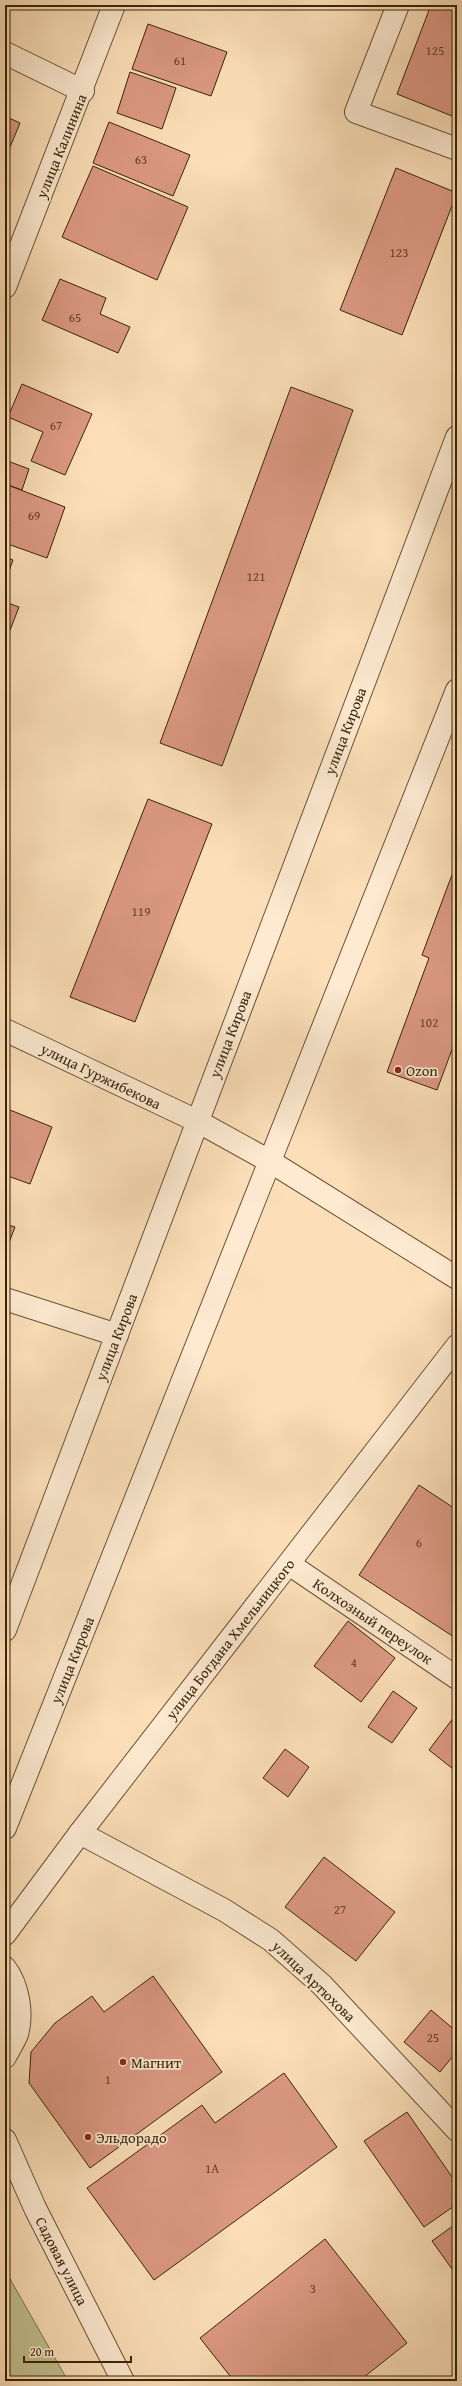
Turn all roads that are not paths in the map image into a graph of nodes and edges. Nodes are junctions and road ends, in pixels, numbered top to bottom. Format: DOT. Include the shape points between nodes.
graph roads {
  1 [pos="114,5"];
  2 [pos="398,5"];
  3 [pos="5,52"];
  4 [pos="83,91"];
  5 [pos="457,149"];
  6 [pos="5,287"];
  7 [pos="457,437"];
  8 [pos="457,690"];
  9 [pos="5,1030"];
  10 [pos="197,1121"];
  11 [pos="271,1162"];
  12 [pos="457,1278"];
  13 [pos="5,1299"];
  14 [pos="117,1335"];
  15 [pos="457,1346"];
  16 [pos="289,1564"];
  17 [pos="5,1630"];
  18 [pos="457,1678"];
  19 [pos="5,1828"];
  20 [pos="80,1833"];
  21 [pos="5,1934"];
  22 [pos="5,1968"];
  23 [pos="5,2056"];
  24 [pos="457,2130"];
  25 [pos="5,2140"];
  26 [pos="123,2381"];
  1 -- 4 [label="street, улица Калинина"];
  2 -- 5 [label="street" via="356,112"];
  3 -- 4 [label="street"];
  4 -- 6 [label="street, улица Калинина"];
  7 -- 10 [label="street, улица Кирова"];
  8 -- 11 [label="street, улица Кирова"];
  9 -- 10 [label="street, улица Гуржибекова"];
  10 -- 11 [label="street, улица Гуржибекова"];
  10 -- 14 [label="street, улица Кирова"];
  11 -- 12 [label="street, улица Гуржибекова"];
  11 -- 19 [label="street, улица Кирова"];
  13 -- 14 [label="street"];
  14 -- 17 [label="street, улица Кирова"];
  15 -- 16 [label="street, улица Богдана Хмельницкого"];
  16 -- 18 [label="street, Колхозный переулок"];
  16 -- 20 [label="street, улица Богдана Хмельницкого"];
  20 -- 21 [label="street, улица Богдана Хмельницкого"];
  20 -- 24 [label="street, улица Артюхова" via="224,1910 272,1940 322,1985"];
  22 -- 23 [label="street" via="11,1975 19,2004 17,2034"];
  25 -- 26 [label="street, Садовая улица" via="35,2208"];
}
